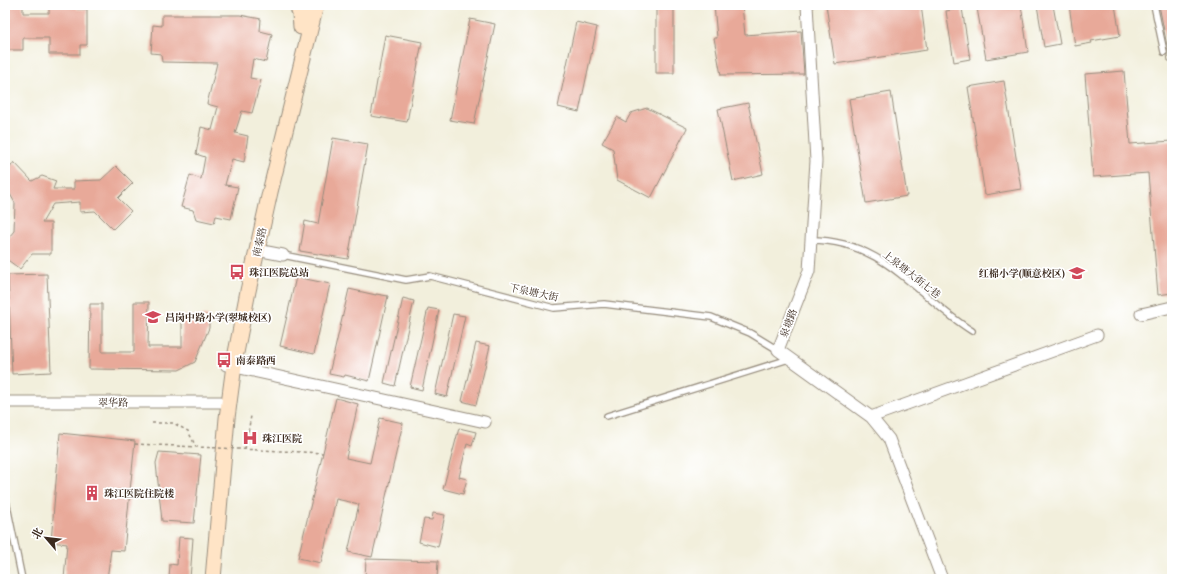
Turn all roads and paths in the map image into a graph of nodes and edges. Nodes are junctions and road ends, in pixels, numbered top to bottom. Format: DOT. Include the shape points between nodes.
graph roads {
  1 [pos="297,5"];
  2 [pos="306,5"];
  3 [pos="316,5"];
  4 [pos="807,5"];
  5 [pos="1154,5"];
  6 [pos="301,27"];
  7 [pos="1164,52"];
  8 [pos="811,240"];
  9 [pos="257,250"];
  10 [pos="283,255"];
  11 [pos="1172,307"];
  12 [pos="1141,314"];
  13 [pos="972,331"];
  14 [pos="1097,335"];
  15 [pos="778,350"];
  16 [pos="789,359"];
  17 [pos="230,366"];
  18 [pos="5,402"];
  19 [pos="221,402"];
  20 [pos="251,416"];
  21 [pos="607,416"];
  22 [pos="871,417"];
  23 [pos="485,422"];
  24 [pos="152,423"];
  25 [pos="135,444"];
  26 [pos="196,447"];
  27 [pos="245,449"];
  28 [pos="323,453"];
  29 [pos="5,496"];
  30 [pos="22,579"];
  31 [pos="206,579"];
  32 [pos="213,579"];
  33 [pos="942,579"];
  1 -- 6 [label="main road"];
  2 -- 6 [label="main road, 南泰路"];
  3 -- 9 [label="main road, 南泰路"];
  4 -- 8 [label="street, 泉塘路" via="816,161"];
  5 -- 7 [label="lane"];
  6 -- 17 [label="main road, 南泰路" via="262,186 233,324"];
  8 -- 13 [label="lane, 上泉塘大街七巷" via="838,242 878,258 925,293 950,317"];
  8 -- 15 [label="street, 泉塘路" via="808,271"];
  9 -- 10 [label="street"];
  9 -- 17 [label="main road, 南泰路"];
  10 -- 15 [label="lane, 下泉塘大街" via="406,280 430,276 554,308 604,304 711,317 750,332"];
  11 -- 12 [label="street"];
  14 -- 22 [label="street"];
  15 -- 16 [label="street, 泉塘路"];
  16 -- 21 [label="lane"];
  16 -- 22 [label="street, 泉塘路"];
  17 -- 19 [label="main road, 南泰路"];
  17 -- 23 [label="street"];
  17 -- 32 [label="main road, 南泰路"];
  18 -- 19 [label="street, 翠华路"];
  19 -- 31 [label="main road, 南泰路"];
  20 -- 27 [label="path"];
  22 -- 33 [label="street, 泉塘路" via="889,439"];
  24 -- 26 [label="path" via="174,423 188,431"];
  25 -- 26 [label="path, bridge"];
  26 -- 27 [label="path, bridge"];
  27 -- 28 [label="path, bridge"];
  29 -- 30 [label="lane"];
}
